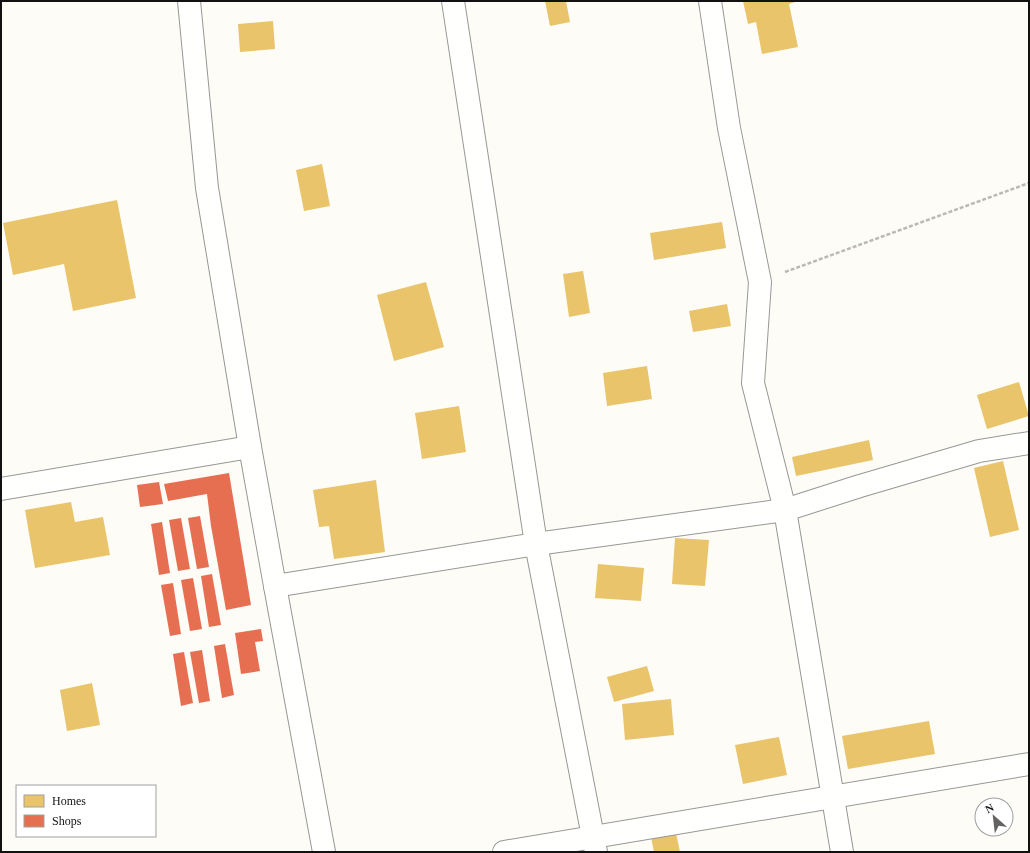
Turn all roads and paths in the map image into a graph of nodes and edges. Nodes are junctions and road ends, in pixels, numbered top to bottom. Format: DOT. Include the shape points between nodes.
graph roads {
  1 [pos="188,1"];
  2 [pos="454,1"];
  3 [pos="710,1"];
  4 [pos="1029,183"];
  5 [pos="760,282"];
  6 [pos="1029,444"];
  7 [pos="250,447"];
  8 [pos="1,489"];
  9 [pos="785,510"];
  10 [pos="536,544"];
  11 [pos="275,586"];
  12 [pos="1029,764"];
  13 [pos="834,797"];
  14 [pos="595,845"];
  15 [pos="324,852"];
  16 [pos="504,852"];
  17 [pos="842,852"];
  1 -- 7 [label="street" via="207,188"];
  2 -- 10 [label="street"];
  3 -- 5 [label="street" via="729,128"];
  4 -- 5 [label="path"];
  5 -- 9 [label="street" via="753,382"];
  6 -- 9 [label="street" via="979,451"];
  7 -- 8 [label="street"];
  7 -- 11 [label="street"];
  9 -- 10 [label="street"];
  9 -- 13 [label="street"];
  10 -- 11 [label="street"];
  10 -- 14 [label="street"];
  11 -- 15 [label="street"];
  12 -- 13 [label="street"];
  13 -- 14 [label="street"];
  13 -- 17 [label="street"];
  14 -- 16 [label="street"];
}
